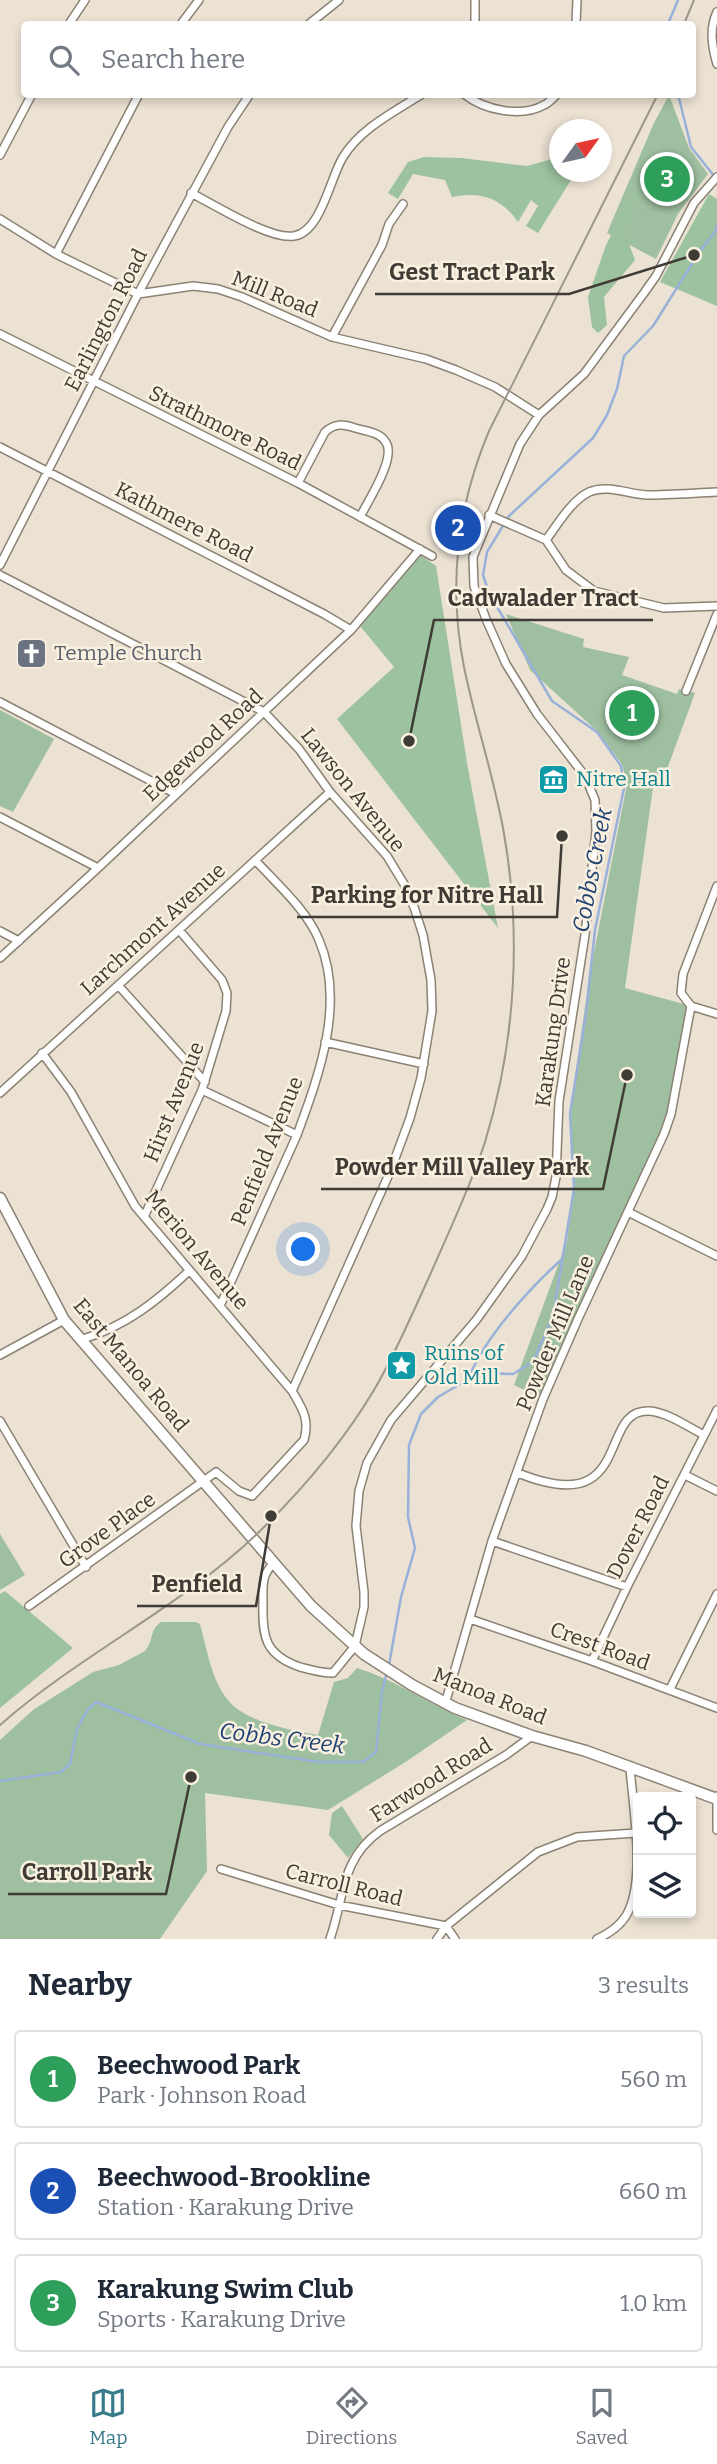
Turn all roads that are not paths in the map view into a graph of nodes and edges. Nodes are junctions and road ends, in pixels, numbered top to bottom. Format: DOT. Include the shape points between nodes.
graph roads {
  1 [pos="85,0"];
  2 [pos="199,0"];
  3 [pos="340,0"];
  4 [pos="475,0"];
  5 [pos="577,0"];
  6 [pos="717,12"];
  7 [pos="71,21"];
  8 [pos="183,21"];
  9 [pos="313,21"];
  10 [pos="475,21"];
  11 [pos="576,21"];
  12 [pos="717,64"];
  13 [pos="30,98"];
  14 [pos="137,98"];
  15 [pos="247,98"];
  16 [pos="416,98"];
  17 [pos="470,98"];
  18 [pos="553,98"];
  19 [pos="0,155"];
  20 [pos="717,177"];
  21 [pos="191,193"];
  22 [pos="403,204"];
  23 [pos="0,219"];
  24 [pos="55,254"];
  25 [pos="138,294"];
  26 [pos="0,334"];
  27 [pos="332,337"];
  28 [pos="93,382"];
  29 [pos="539,415"];
  30 [pos="0,447"];
  31 [pos="47,472"];
  32 [pos="298,484"];
  33 [pos="717,492"];
  34 [pos="360,517"];
  35 [pos="493,517"];
  36 [pos="546,540"];
  37 [pos="420,549"];
  38 [pos="432,556"];
  39 [pos="0,565"];
  40 [pos="0,575"];
  41 [pos="717,606"];
  42 [pos="717,614"];
  43 [pos="351,629"];
  44 [pos="686,691"];
  45 [pos="0,702"];
  46 [pos="264,712"];
  47 [pos="330,792"];
  48 [pos="176,794"];
  49 [pos="0,817"];
  50 [pos="255,860"];
  51 [pos="98,868"];
  52 [pos="717,886"];
  53 [pos="179,930"];
  54 [pos="0,931"];
  55 [pos="19,941"];
  56 [pos="0,958"];
  57 [pos="118,985"];
  58 [pos="691,1006"];
  59 [pos="717,1014"];
  60 [pos="325,1042"];
  61 [pos="42,1053"];
  62 [pos="424,1064"];
  63 [pos="203,1086"];
  64 [pos="0,1093"];
  65 [pos="297,1135"];
  66 [pos="0,1198"];
  67 [pos="628,1212"];
  68 [pos="144,1217"];
  69 [pos="717,1256"];
  70 [pos="189,1271"];
  71 [pos="220,1306"];
  72 [pos="64,1320"];
  73 [pos="83,1339"];
  74 [pos="0,1355"];
  75 [pos="292,1391"];
  76 [pos="717,1410"];
  77 [pos="0,1421"];
  78 [pos="704,1435"];
  79 [pos="518,1473"];
  80 [pos="685,1475"];
  81 [pos="204,1481"];
  82 [pos="717,1491"];
  83 [pos="256,1540"];
  84 [pos="492,1541"];
  85 [pos="274,1563"];
  86 [pos="86,1567"];
  87 [pos="626,1587"];
  88 [pos="717,1594"];
  89 [pos="29,1606"];
  90 [pos="470,1619"];
  91 [pos="355,1646"];
  92 [pos="592,1661"];
  93 [pos="670,1689"];
  94 [pos="445,1704"];
  95 [pos="717,1708"];
  96 [pos="532,1735"];
  97 [pos="630,1768"];
  98 [pos="717,1798"];
  99 [pos="633,1800"];
  100 [pos="717,1830"];
  101 [pos="633,1833"];
  102 [pos="636,1855"];
  103 [pos="220,1869"];
  104 [pos="339,1905"];
  105 [pos="446,1926"];
  106 [pos="330,1939"];
  107 [pos="437,1939"];
  108 [pos="455,1939"];
  109 [pos="597,1939"];
  1 -- 7 [label="street"];
  2 -- 8 [label="street"];
  3 -- 9 [label="street"];
  4 -- 10 [label="street"];
  5 -- 11 [label="street"];
  6 -- 12 [label="street" via="712,45"];
  13 -- 19 [label="street"];
  14 -- 24 [label="street"];
  15 -- 21 [label="street, Earlington Road"];
  16 -- 21 [label="street" via="365,131 343,157 306,233 293,237 271,234"];
  17 -- 18 [label="street" via="501,110 522,111 544,106"];
  20 -- 29 [label="street, Karakung Drive" via="688,213 656,276 584,374"];
  21 -- 25 [label="street, Earlington Road"];
  22 -- 27 [label="street"];
  23 -- 24 [label="street"];
  24 -- 25 [label="street"];
  25 -- 27 [label="street, Mill Road" via="193,286 218,289"];
  25 -- 28 [label="street, Earlington Road"];
  26 -- 28 [label="street, Strathmore Road"];
  27 -- 29 [label="street, Mill Road" via="456,370 495,387"];
  28 -- 31 [label="street, Earlington Road"];
  28 -- 32 [label="street, Strathmore Road"];
  29 -- 35 [label="street, Karakung Drive" via="520,444"];
  30 -- 31 [label="street, Kathmere Road"];
  31 -- 39 [label="street, Earlington Road"];
  31 -- 43 [label="street, Kathmere Road"];
  32 -- 34 [label="street, Strathmore Road"];
  32 -- 34 [label="street" via="332,426 342,424 374,433 389,449 387,465"];
  33 -- 36 [label="street" via="649,495 603,488 587,493 573,505"];
  34 -- 37 [label="street, Strathmore Road"];
  35 -- 36 [label="street"];
  35 -- 91 [label="street, Karakung Drive" via="473,557 474,586 506,664 585,776 595,800 585,935 561,1085 556,1177 552,1197 522,1256 490,1302 399,1409 367,1463 356,1508 365,1592"];
  36 -- 41 [label="street" via="566,570 594,591 664,608"];
  37 -- 38 [label="street, Strathmore Road"];
  37 -- 43 [label="street, Edgewood Road"];
  40 -- 46 [label="street, Lawson Avenue"];
  42 -- 44 [label="street"];
  43 -- 46 [label="street, Edgewood Road"];
  45 -- 48 [label="street"];
  46 -- 47 [label="street, Lawson Avenue"];
  46 -- 48 [label="street, Edgewood Road"];
  47 -- 50 [label="street, Larchmont Avenue"];
  47 -- 62 [label="street, Lawson Avenue" via="387,856 414,907 431,980 432,1011"];
  48 -- 51 [label="street, Edgewood Road"];
  49 -- 51 [label="street"];
  50 -- 53 [label="street, Larchmont Avenue"];
  50 -- 60 [label="street, Penfield Avenue" via="292,900 319,939 330,979"];
  51 -- 55 [label="street, Edgewood Road"];
  52 -- 58 [label="street" via="683,974 681,993"];
  53 -- 57 [label="street, Larchmont Avenue"];
  53 -- 63 [label="street, Hirst Avenue" via="222,980 227,993 222,1030"];
  54 -- 55 [label="street"];
  55 -- 56 [label="street, Edgewood Road"];
  57 -- 61 [label="street, Larchmont Avenue"];
  57 -- 63 [label="street"];
  58 -- 59 [label="street"];
  58 -- 67 [label="street, Powder Mill Lane" via="671,1114"];
  60 -- 62 [label="street"];
  60 -- 65 [label="street, Penfield Avenue"];
  61 -- 64 [label="street, Larchmont Avenue"];
  61 -- 68 [label="street, Merion Avenue" via="71,1092"];
  62 -- 75 [label="street, Lawson Avenue" via="411,1118 390,1172"];
  63 -- 65 [label="street"];
  63 -- 68 [label="street, Hirst Avenue"];
  65 -- 71 [label="street, Penfield Avenue"];
  66 -- 72 [label="main road, East Manoa Road"];
  67 -- 69 [label="street"];
  67 -- 79 [label="street, Powder Mill Lane" via="543,1399"];
  68 -- 70 [label="street, Merion Avenue"];
  70 -- 71 [label="street, Merion Avenue"];
  70 -- 73 [label="street" via="128,1320"];
  71 -- 75 [label="street, Merion Avenue"];
  72 -- 73 [label="main road, East Manoa Road"];
  72 -- 74 [label="street"];
  73 -- 81 [label="main road, East Manoa Road"];
  75 -- 81 [label="street" via="306,1414 304,1440 256,1493 239,1491 216,1472"];
  76 -- 78 [label="street, Dover Road"];
  77 -- 86 [label="street"];
  78 -- 79 [label="street" via="663,1414 644,1412 625,1423 607,1462 588,1480 557,1485"];
  78 -- 80 [label="street, Dover Road"];
  79 -- 84 [label="street, Powder Mill Lane"];
  80 -- 82 [label="street"];
  80 -- 87 [label="street, Dover Road"];
  81 -- 83 [label="main road, East Manoa Road"];
  81 -- 86 [label="street, Grove Place"];
  83 -- 85 [label="main road, Manoa Road"];
  84 -- 87 [label="street"];
  84 -- 90 [label="street, Powder Mill Lane"];
  85 -- 91 [label="main road, Manoa Road" via="311,1606"];
  85 -- 91 [label="street" via="262,1581 263,1632 282,1660 328,1673 337,1670"];
  86 -- 89 [label="street, Grove Place"];
  87 -- 92 [label="street, Dover Road"];
  88 -- 93 [label="street"];
  90 -- 92 [label="street, Crest Road"];
  90 -- 94 [label="street, Powder Mill Lane"];
  91 -- 94 [label="main road, Manoa Road"];
  92 -- 93 [label="street, Crest Road"];
  93 -- 95 [label="street, Crest Road"];
  94 -- 96 [label="main road, Manoa Road"];
  96 -- 97 [label="main road, Manoa Road"];
  96 -- 104 [label="street, Farwood Road" via="371,1838 351,1861"];
  97 -- 98 [label="main road, Manoa Road"];
  97 -- 99 [label="street"];
  98 -- 100 [label="street"];
  101 -- 105 [label="street" via="577,1837 538,1852"];
  102 -- 109 [label="street" via="634,1897 628,1912 616,1928"];
  103 -- 104 [label="street, Carroll Road"];
  104 -- 105 [label="street, Carroll Road"];
  104 -- 106 [label="street, Farwood Road"];
  105 -- 107 [label="street"];
  105 -- 108 [label="street"];
}
